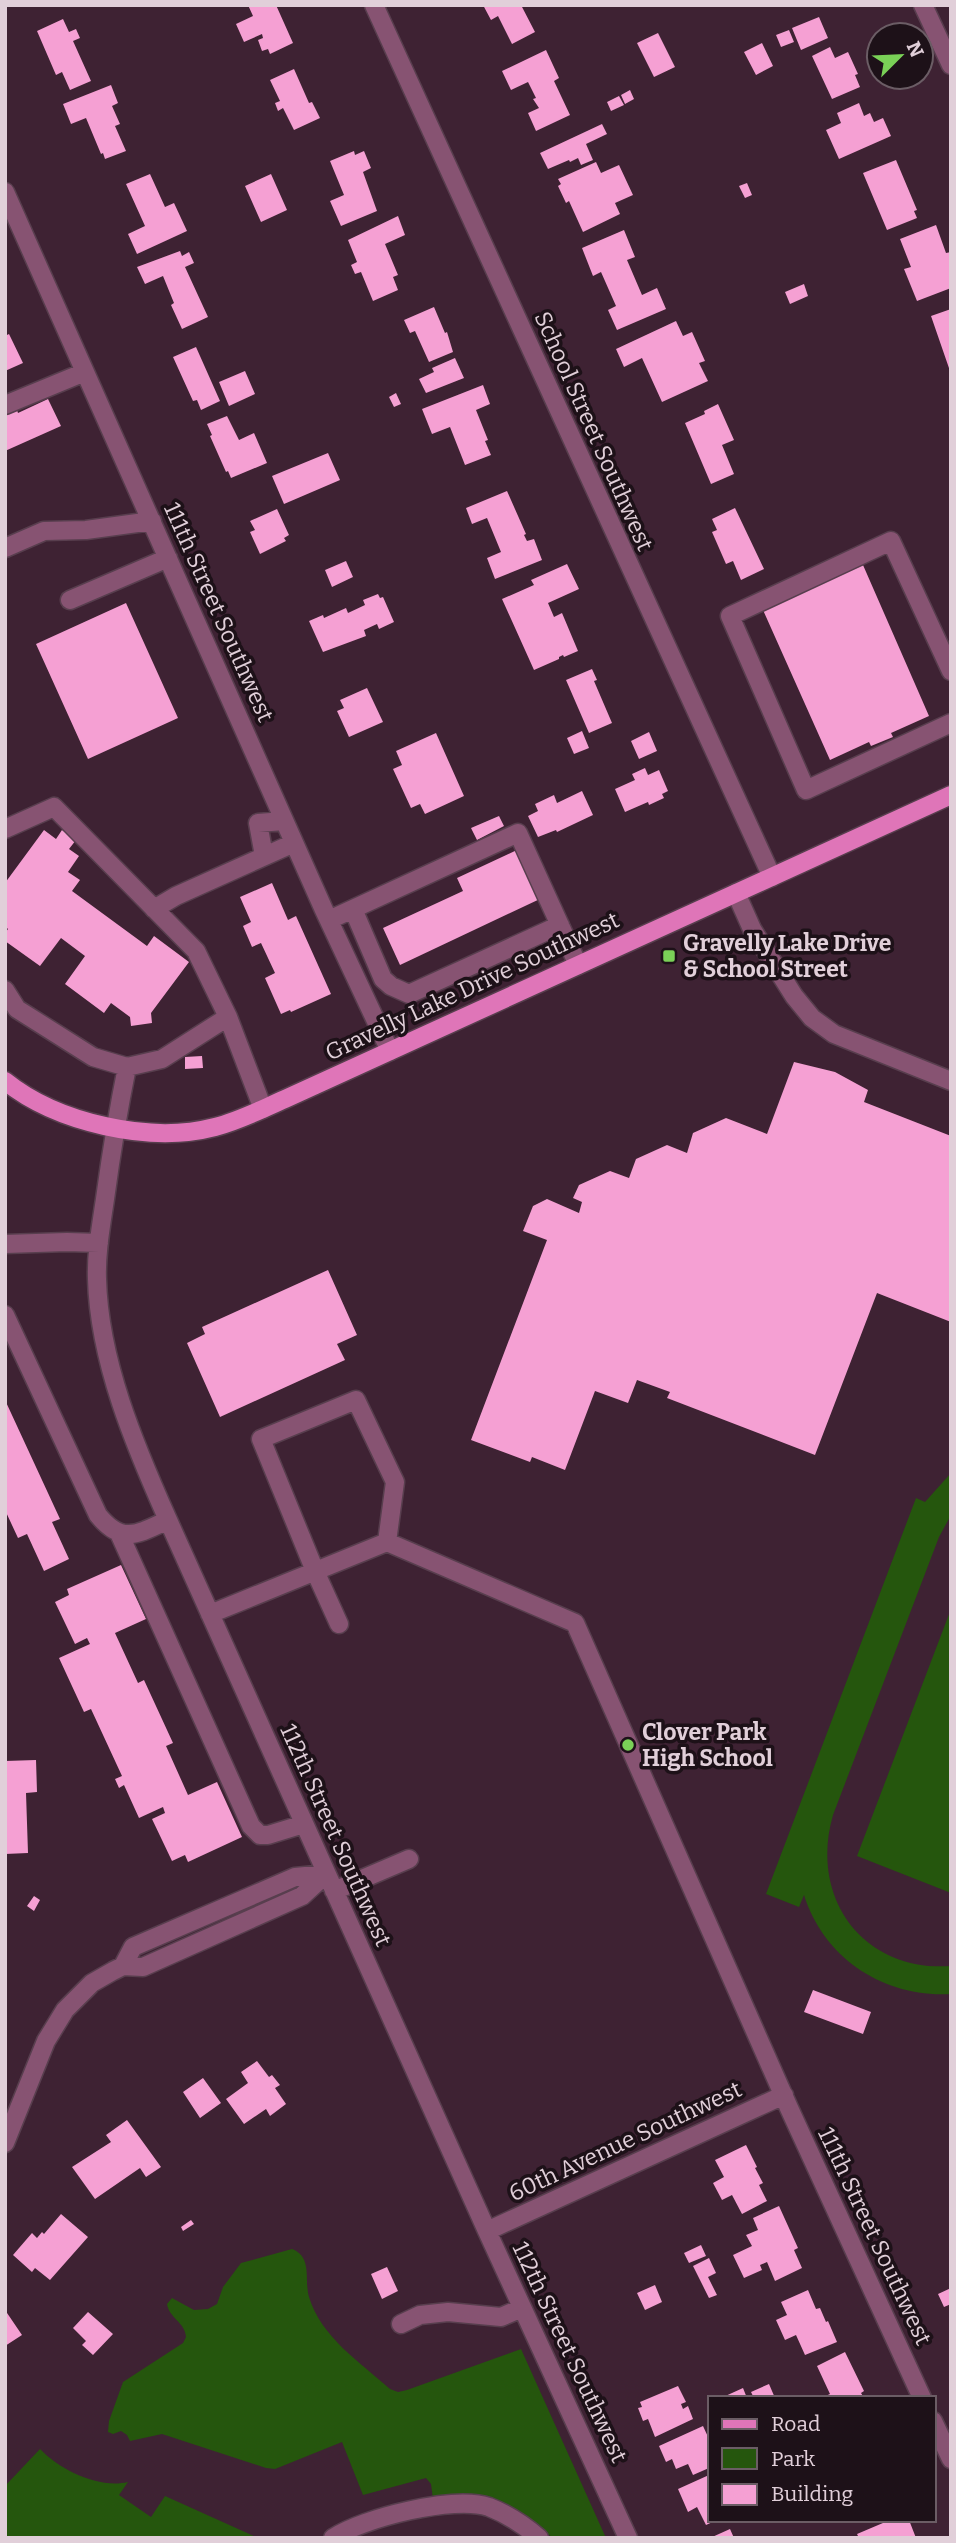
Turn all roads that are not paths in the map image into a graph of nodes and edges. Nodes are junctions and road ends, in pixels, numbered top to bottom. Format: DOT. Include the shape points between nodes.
graph roads {
  1 [pos="374,5"];
  2 [pos="923,5"];
  3 [pos="951,65"];
  4 [pos="5,192"];
  5 [pos="85,372"];
  6 [pos="5,405"];
  7 [pos="152,521"];
  8 [pos="5,548"];
  9 [pos="168,558"];
  10 [pos="70,600"];
  11 [pos="951,671"];
  12 [pos="951,723"];
  13 [pos="951,795"];
  14 [pos="284,821"];
  15 [pos="5,829"];
  16 [pos="294,843"];
  17 [pos="264,856"];
  18 [pos="772,877"];
  19 [pos="736,893"];
  20 [pos="154,909"];
  21 [pos="353,909"];
  22 [pos="329,920"];
  23 [pos="560,925"];
  24 [pos="578,965"];
  25 [pos="380,971"];
  26 [pos="358,982"];
  27 [pos="5,990"];
  28 [pos="228,1017"];
  29 [pos="390,1051"];
  30 [pos="127,1067"];
  31 [pos="5,1081"];
  32 [pos="951,1081"];
  33 [pos="263,1109"];
  34 [pos="115,1129"];
  35 [pos="99,1243"];
  36 [pos="5,1244"];
  37 [pos="5,1315"];
  38 [pos="168,1520"];
  39 [pos="119,1533"];
  40 [pos="387,1542"];
  41 [pos="315,1571"];
  42 [pos="211,1614"];
  43 [pos="339,1624"];
  44 [pos="304,1824"];
  45 [pos="409,1858"];
  46 [pos="330,1883"];
  47 [pos="784,2095"];
  48 [pos="5,2143"];
  49 [pos="487,2231"];
  50 [pos="522,2308"];
  51 [pos="401,2324"];
  52 [pos="921,2396"];
  53 [pos="935,2425"];
  54 [pos="951,2459"];
  55 [pos="333,2538"];
  56 [pos="539,2538"];
  57 [pos="628,2538"];
  1 -- 18 [label="street, School Street Southwest"];
  2 -- 3 [label="street"];
  4 -- 5 [label="street, 111th Street Southwest"];
  5 -- 6 [label="street"];
  5 -- 7 [label="street, 111th Street Southwest"];
  7 -- 8 [label="street" via="44,531"];
  7 -- 9 [label="street, 111th Street Southwest"];
  9 -- 10 [label="street"];
  9 -- 14 [label="street, 111th Street Southwest"];
  11 -- 12 [label="street" via="891,541 730,616 806,790"];
  13 -- 18 [label="main road, Gravelly Lake Drive Southwest"];
  14 -- 16 [label="street, 111th Street Southwest"];
  14 -- 17 [label="street" via="258,823"];
  15 -- 20 [label="street" via="54,807"];
  16 -- 17 [label="street"];
  16 -- 22 [label="street, 111th Street Southwest"];
  17 -- 20 [label="street"];
  18 -- 19 [label="main road, Gravelly Lake Drive Southwest"];
  19 -- 24 [label="main road, Gravelly Lake Drive Southwest"];
  19 -- 32 [label="street" via="752,929 812,1018 834,1034"];
  20 -- 28 [label="street" via="196,951"];
  21 -- 22 [label="street"];
  21 -- 23 [label="street" via="518,833"];
  21 -- 25 [label="street"];
  22 -- 26 [label="street, 111th Street Southwest"];
  23 -- 24 [label="street"];
  23 -- 25 [label="street" via="409,994 391,986"];
  24 -- 29 [label="main road, Gravelly Lake Drive Southwest"];
  25 -- 26 [label="street"];
  26 -- 29 [label="street, 111th Street Southwest"];
  27 -- 30 [label="street" via="17,1009 93,1057"];
  28 -- 30 [label="street" via="162,1059"];
  28 -- 33 [label="street"];
  29 -- 33 [label="main road, Gravelly Lake Drive Southwest"];
  30 -- 34 [label="street, 112th Street Southwest"];
  31 -- 34 [label="main road, Gravelly Lake Drive Southwest" via="40,1105"];
  33 -- 34 [label="main road, Gravelly Lake Drive Southwest" via="214,1128 186,1132 149,1134"];
  34 -- 35 [label="street, 112th Street Southwest"];
  35 -- 36 [label="street"];
  35 -- 38 [label="street, 112th Street Southwest" via="99,1310 117,1392"];
  37 -- 39 [label="street" via="98,1515 110,1530"];
  38 -- 39 [label="street" via="139,1533"];
  38 -- 42 [label="street, 112th Street Southwest"];
  39 -- 44 [label="street" via="251,1826 260,1835 268,1835"];
  40 -- 41 [label="street"];
  40 -- 41 [label="street" via="395,1482 356,1400 261,1438"];
  40 -- 47 [label="street, 111th Street Southwest" via="575,1623"];
  41 -- 42 [label="street"];
  41 -- 43 [label="street"];
  42 -- 44 [label="street, 112th Street Southwest"];
  44 -- 46 [label="street, 112th Street Southwest"];
  45 -- 46 [label="street"];
  46 -- 48 [label="street" via="143,1967 122,1966 92,1983 65,2010 46,2040"];
  46 -- 49 [label="street, 112th Street Southwest"];
  47 -- 49 [label="street, 60th Avenue Southwest"];
  47 -- 52 [label="street, 111th Street Southwest"];
  49 -- 50 [label="street, 112th Street Southwest"];
  50 -- 51 [label="street" via="501,2317 448,2312 420,2315"];
  50 -- 57 [label="street, 112th Street Southwest"];
  53 -- 54 [label="street"];
  55 -- 56 [label="street" via="378,2519 443,2504 487,2506"];
}
